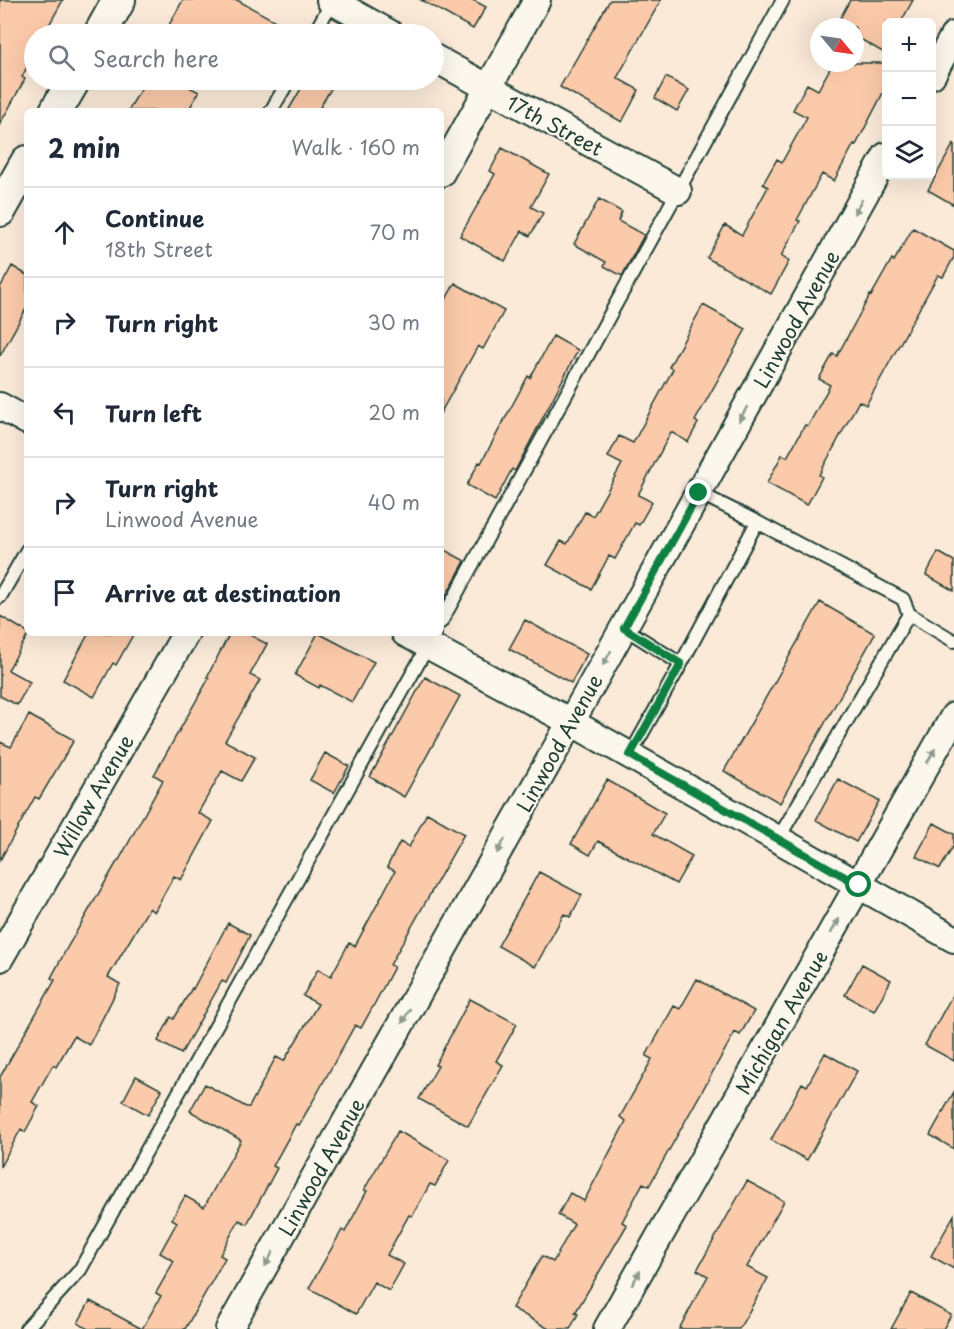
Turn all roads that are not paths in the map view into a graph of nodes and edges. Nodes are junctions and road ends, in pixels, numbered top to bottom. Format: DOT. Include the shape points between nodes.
graph roads {
  1 [pos="119,0"];
  2 [pos="332,0"];
  3 [pos="537,0"];
  4 [pos="783,0"];
  5 [pos="106,24"];
  6 [pos="319,24"];
  7 [pos="374,24"];
  8 [pos="954,35"];
  9 [pos="444,64"];
  10 [pos="934,72"];
  11 [pos="487,89"];
  12 [pos="68,90"];
  13 [pos="283,90"];
  14 [pos="58,108"];
  15 [pos="273,108"];
  16 [pos="882,163"];
  17 [pos="24,167"];
  18 [pos="444,168"];
  19 [pos="678,191"];
  20 [pos="0,210"];
  21 [pos="0,406"];
  22 [pos="24,419"];
  23 [pos="699,493"];
  24 [pos="757,522"];
  25 [pos="24,555"];
  26 [pos="0,597"];
  27 [pos="909,614"];
  28 [pos="444,617"];
  29 [pos="624,628"];
  30 [pos="184,636"];
  31 [pos="432,639"];
  32 [pos="954,641"];
  33 [pos="681,664"];
  34 [pos="954,716"];
  35 [pos="571,722"];
  36 [pos="630,755"];
  37 [pos="778,839"];
  38 [pos="859,885"];
  39 [pos="954,939"];
  40 [pos="0,958"];
  41 [pos="26,1329"];
  42 [pos="229,1329"];
  43 [pos="607,1329"];
  1 -- 5 [label="street"];
  2 -- 6 [label="lane"];
  2 -- 7 [label="street"];
  3 -- 11 [label="street"];
  4 -- 19 [label="lane"];
  8 -- 10 [label="street"];
  9 -- 11 [label="street, 17th Street"];
  11 -- 18 [label="street"];
  11 -- 19 [label="street, 17th Street"];
  12 -- 14 [label="street"];
  13 -- 15 [label="lane"];
  16 -- 23 [label="street, Linwood Avenue, one-way"];
  17 -- 20 [label="street"];
  19 -- 28 [label="lane"];
  21 -- 22 [label="street"];
  23 -- 24 [label="lane"];
  23 -- 29 [label="street, Linwood Avenue"];
  24 -- 27 [label="lane" via="903,599"];
  24 -- 33 [label="lane"];
  25 -- 26 [label="lane"];
  27 -- 32 [label="lane"];
  27 -- 37 [label="lane"];
  29 -- 33 [label="lane"];
  29 -- 35 [label="street, Linwood Avenue, one-way"];
  30 -- 40 [label="street, Willow Avenue"];
  31 -- 35 [label="street"];
  31 -- 41 [label="lane" via="80,1270"];
  33 -- 36 [label="lane"];
  38 -- 34 [label="street, Michigan Avenue, one-way"];
  35 -- 36 [label="street"];
  35 -- 42 [label="street, Linwood Avenue, one-way"];
  36 -- 37 [label="street"];
  37 -- 38 [label="street"];
  38 -- 39 [label="street"];
  43 -- 38 [label="street, Michigan Avenue, one-way"];
}
